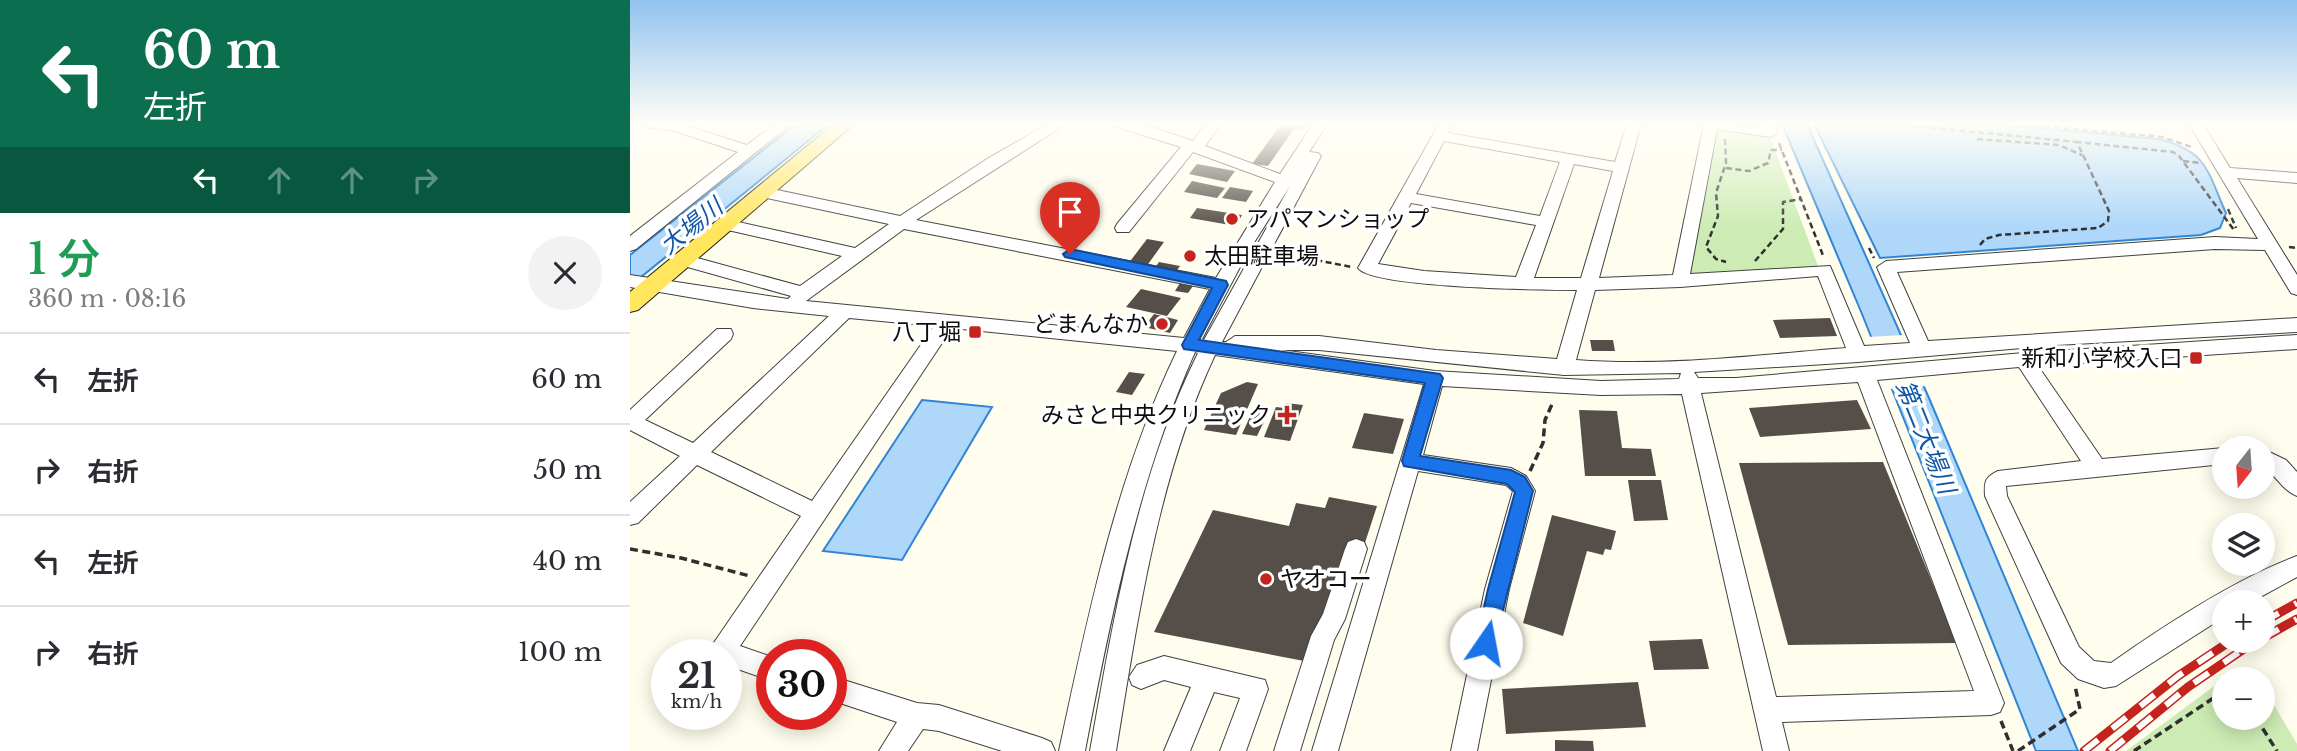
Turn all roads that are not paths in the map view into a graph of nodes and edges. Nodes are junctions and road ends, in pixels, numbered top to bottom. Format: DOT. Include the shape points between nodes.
graph roads {
  1 [pos="739,159"];
  2 [pos="803,159"];
  3 [pos="997,159"];
  4 [pos="1183,159"];
  5 [pos="1225,159"];
  6 [pos="1303,159"];
  7 [pos="1307,159"];
  8 [pos="1427,159"];
  9 [pos="1569,159"];
  10 [pos="1624,159"];
  11 [pos="1709,159"];
  12 [pos="2218,159"];
  13 [pos="1622,167"];
  14 [pos="2226,172"];
  15 [pos="2295,181"];
  16 [pos="1292,182"];
  17 [pos="763,192"];
  18 [pos="1406,197"];
  19 [pos="903,222"];
  20 [pos="1546,222"];
  21 [pos="725,224"];
  22 [pos="1124,228"];
  23 [pos="630,245"];
  24 [pos="2269,245"];
  25 [pos="858,254"];
  26 [pos="690,262"];
  27 [pos="1680,281"];
  28 [pos="642,283"];
  29 [pos="1523,283"];
  30 [pos="1588,284"];
  31 [pos="1221,285"];
  32 [pos="2297,289"];
  33 [pos="798,299"];
  34 [pos="630,304"];
  35 [pos="845,311"];
  36 [pos="947,321"];
  37 [pos="2297,325"];
  38 [pos="724,334"];
  39 [pos="2297,342"];
  40 [pos="1200,346"];
  41 [pos="1921,356"];
  42 [pos="2024,360"];
  43 [pos="1865,364"];
  44 [pos="1564,368"];
  45 [pos="1687,377"];
  46 [pos="1435,378"];
  47 [pos="631,421"];
  48 [pos="695,454"];
  49 [pos="2212,457"];
  50 [pos="1410,461"];
  51 [pos="2275,464"];
  52 [pos="2097,468"];
  53 [pos="2297,487"];
  54 [pos="817,511"];
  55 [pos="630,516"];
  56 [pos="1356,548"];
  57 [pos="2297,566"];
  58 [pos="2251,590"];
  59 [pos="2212,611"];
  60 [pos="756,664"];
  61 [pos="1207,678"];
  62 [pos="1116,679"];
  63 [pos="847,693"];
  64 [pos="1766,710"];
  65 [pos="917,716"];
  66 [pos="892,751"];
  67 [pos="1042,751"];
  68 [pos="1072,751"];
  69 [pos="1103,751"];
  70 [pos="1177,751"];
  71 [pos="1233,751"];
  72 [pos="1287,751"];
  73 [pos="1325,751"];
  74 [pos="1464,751"];
  75 [pos="1776,751"];
  1 -- 23 [label="street"];
  2 -- 17 [label="main road"];
  3 -- 19 [label="street"];
  4 -- 22 [label="street"];
  5 -- 16 [label="street"];
  6 -- 16 [label="street"];
  7 -- 16 [label="street"];
  8 -- 18 [label="street"];
  9 -- 13 [label="street"];
  9 -- 20 [label="street"];
  10 -- 13 [label="street"];
  11 -- 27 [label="street"];
  12 -- 14 [label="street"];
  13 -- 30 [label="street"];
  14 -- 15 [label="street"];
  14 -- 24 [label="street"];
  16 -- 31 [label="street"];
  16 -- 40 [label="street" via="1239,288"];
  17 -- 19 [label="street"];
  17 -- 21 [label="main road"];
  18 -- 20 [label="street"];
  18 -- 29 [label="street" via="1367,268"];
  19 -- 25 [label="street"];
  19 -- 31 [label="street"];
  20 -- 29 [label="street"];
  21 -- 25 [label="street"];
  21 -- 28 [label="main road"];
  24 -- 32 [label="street"];
  24 -- 41 [label="street" via="2215,243 1886,267"];
  25 -- 33 [label="street"];
  26 -- 33 [label="street"];
  27 -- 30 [label="street"];
  27 -- 43 [label="street" via="1824,270"];
  28 -- 33 [label="street" via="714,297"];
  28 -- 34 [label="main road"];
  29 -- 30 [label="street"];
  30 -- 44 [label="street"];
  31 -- 40 [label="street"];
  33 -- 35 [label="street"];
  35 -- 36 [label="street"];
  35 -- 48 [label="street"];
  36 -- 40 [label="street"];
  36 -- 54 [label="street"];
  37 -- 41 [label="street" via="2056,338"];
  38 -- 47 [label="street"];
  39 -- 42 [label="street"];
  40 -- 44 [label="street" via="1319,343"];
  40 -- 46 [label="street"];
  40 -- 62 [label="street" via="1138,568"];
  40 -- 68 [label="street" via="1155,425 1095,640"];
  41 -- 42 [label="street"];
  41 -- 43 [label="street"];
  42 -- 52 [label="street"];
  43 -- 45 [label="street"];
  43 -- 64 [label="street" via="1991,703"];
  44 -- 45 [label="street"];
  45 -- 46 [label="street" via="1568,387"];
  45 -- 64 [label="street"];
  46 -- 50 [label="street"];
  47 -- 48 [label="street"];
  48 -- 54 [label="street" via="800,507"];
  48 -- 55 [label="street"];
  49 -- 52 [label="street"];
  50 -- 73 [label="street"];
  50 -- 74 [label="street" via="1511,477 1524,491 1497,589"];
  51 -- 53 [label="street"];
  52 -- 59 [label="street" via="2005,477 1995,482 1996,496 2070,655 2087,671 2116,674"];
  54 -- 60 [label="street" via="722,652"];
  56 -- 72 [label="street"];
  57 -- 58 [label="street"];
  61 -- 62 [label="street" via="1179,673 1175,678"];
  61 -- 70 [label="street"];
  61 -- 71 [label="street" via="1256,689"];
  62 -- 69 [label="street"];
  63 -- 65 [label="street"];
  64 -- 75 [label="street"];
  65 -- 66 [label="street"];
  65 -- 67 [label="street" via="939,718"];
}
